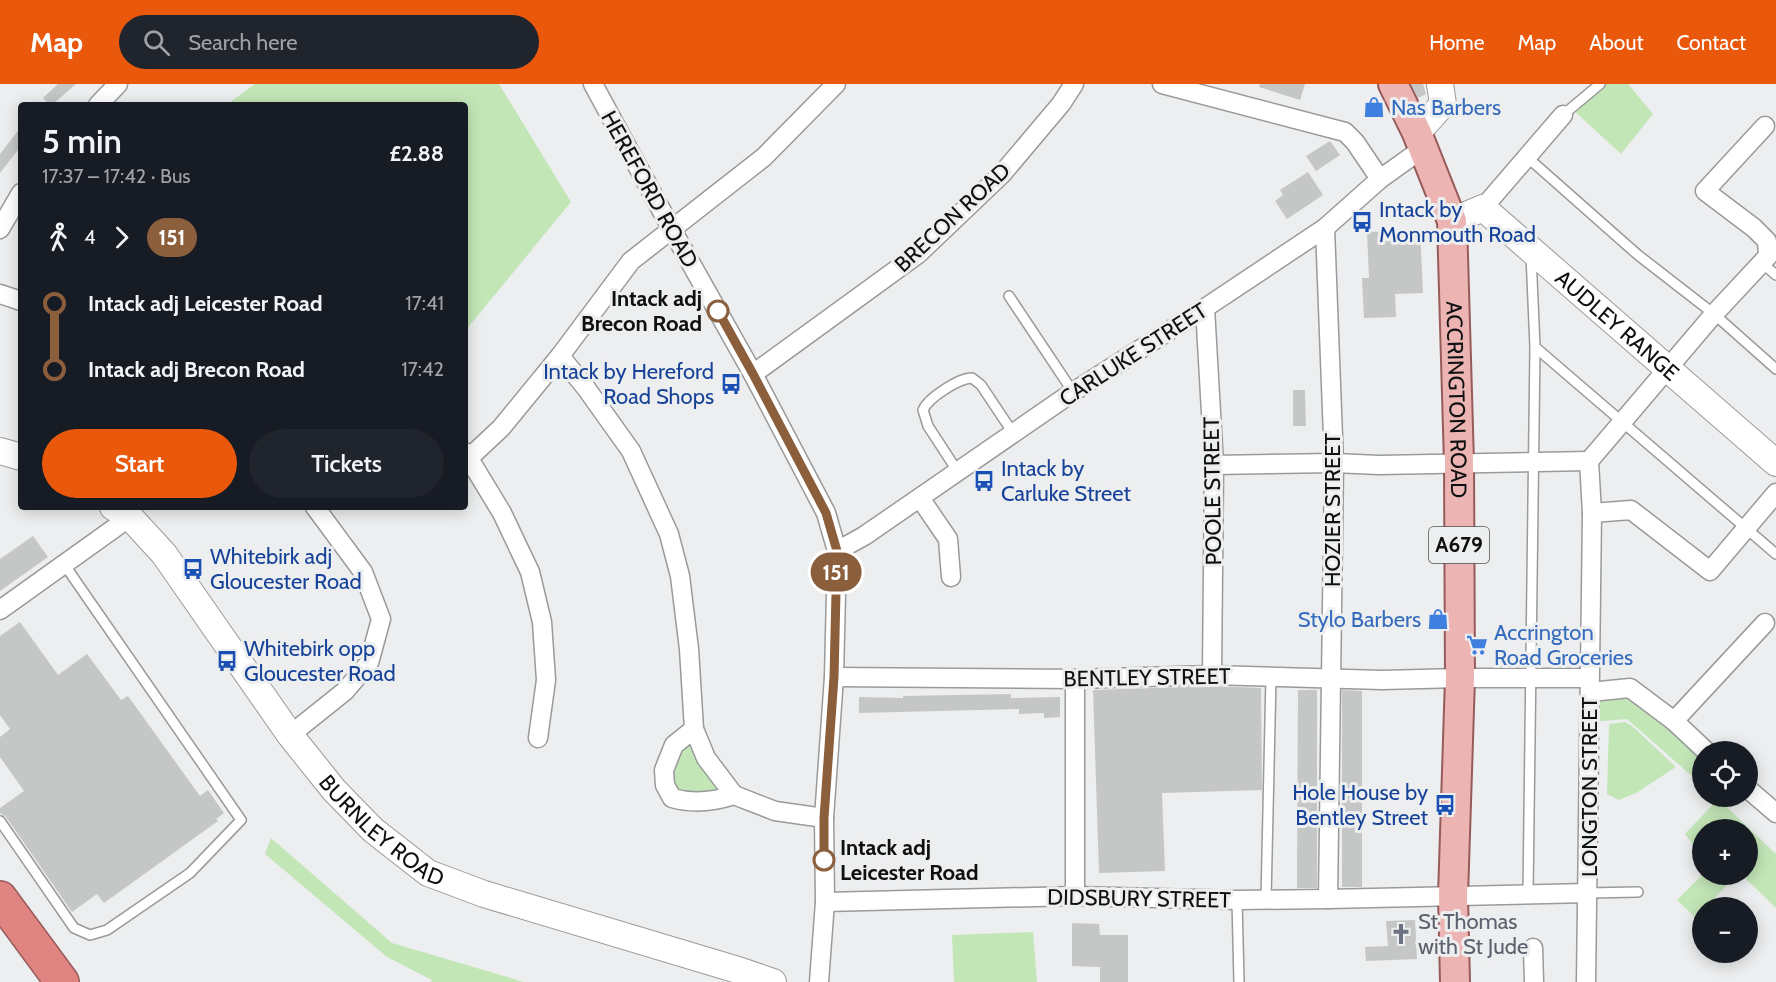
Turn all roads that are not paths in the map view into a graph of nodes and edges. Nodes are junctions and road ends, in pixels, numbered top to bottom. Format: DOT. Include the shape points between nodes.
graph roads {
  1 [pos="118,84"];
  2 [pos="594,84"];
  3 [pos="836,84"];
  4 [pos="1074,84"];
  5 [pos="1162,84"];
  6 [pos="1393,84"];
  7 [pos="1440,84"];
  8 [pos="1600,84"];
  9 [pos="101,102"];
  10 [pos="1563,115"];
  11 [pos="1765,126"];
  12 [pos="1419,141"];
  13 [pos="1527,157"];
  14 [pos="1380,178"];
  15 [pos="18,198"];
  16 [pos="1483,208"];
  17 [pos="1452,221"];
  18 [pos="670,228"];
  19 [pos="1325,228"];
  20 [pos="0,229"];
  21 [pos="1531,248"];
  22 [pos="1769,269"];
  23 [pos="0,294"];
  24 [pos="1009,296"];
  25 [pos="18,300"];
  26 [pos="1205,308"];
  27 [pos="1714,314"];
  28 [pos="1535,347"];
  29 [pos="560,356"];
  30 [pos="1667,369"];
  31 [pos="1776,369"];
  32 [pos="753,374"];
  33 [pos="1073,392"];
  34 [pos="1622,421"];
  35 [pos="1013,433"];
  36 [pos="0,451"];
  37 [pos="468,454"];
  38 [pos="18,456"];
  39 [pos="468,457"];
  40 [pos="1533,460"];
  41 [pos="1589,460"];
  42 [pos="1334,463"];
  43 [pos="1459,463"];
  44 [pos="1776,463"];
  45 [pos="1214,465"];
  46 [pos="958,472"];
  47 [pos="1776,494"];
  48 [pos="920,498"];
  49 [pos="317,510"];
  50 [pos="122,512"];
  51 [pos="1592,513"];
  52 [pos="1746,528"];
  53 [pos="837,551"];
  54 [pos="1776,554"];
  55 [pos="64,564"];
  56 [pos="951,577"];
  57 [pos="0,610"];
  58 [pos="1765,623"];
  59 [pos="1212,675"];
  60 [pos="834,677"];
  61 [pos="1271,677"];
  62 [pos="1331,678"];
  63 [pos="1460,678"];
  64 [pos="1075,679"];
  65 [pos="1530,679"];
  66 [pos="1590,685"];
  67 [pos="1674,721"];
  68 [pos="694,729"];
  69 [pos="290,735"];
  70 [pos="538,738"];
  71 [pos="1695,741"];
  72 [pos="734,795"];
  73 [pos="1758,798"];
  74 [pos="1776,813"];
  75 [pos="824,818"];
  76 [pos="0,821"];
  77 [pos="1588,892"];
  78 [pos="1638,892"];
  79 [pos="1528,894"];
  80 [pos="1075,896"];
  81 [pos="1453,897"];
  82 [pos="0,898"];
  83 [pos="1328,899"];
  84 [pos="1237,900"];
  85 [pos="1266,900"];
  86 [pos="825,902"];
  87 [pos="1533,948"];
  88 [pos="740,976"];
  89 [pos="62,982"];
  90 [pos="772,982"];
  91 [pos="819,982"];
  92 [pos="1239,982"];
  93 [pos="1455,982"];
  94 [pos="1534,982"];
  95 [pos="1586,982"];
  1 -- 9 [label="street"];
  2 -- 18 [label="street, HEREFORD ROAD"];
  3 -- 18 [label="street" via="764,157"];
  4 -- 32 [label="street, BRECON ROAD" via="1002,174 918,254"];
  5 -- 14 [label="street" via="1345,132"];
  6 -- 12 [label="main road, ACCRINGTON ROAD / A679"];
  7 -- 12 [label="street" via="1443,104"];
  8 -- 10 [label="lane"];
  10 -- 13 [label="street"];
  11 -- 22 [label="street" via="1705,191 1767,242"];
  12 -- 14 [label="street, CARLUKE STREET"];
  12 -- 17 [label="main road, ACCRINGTON ROAD / A679"];
  13 -- 16 [label="street"];
  13 -- 27 [label="lane" via="1638,255"];
  14 -- 19 [label="street, CARLUKE STREET"];
  15 -- 20 [label="street"];
  16 -- 17 [label="street"];
  16 -- 21 [label="street, AUDLEY RANGE"];
  17 -- 43 [label="main road, ACCRINGTON ROAD / A679"];
  18 -- 29 [label="street" via="631,261"];
  18 -- 32 [label="street, HEREFORD ROAD"];
  19 -- 26 [label="street, CARLUKE STREET"];
  19 -- 42 [label="street, HOZIER STREET"];
  21 -- 28 [label="lane"];
  21 -- 30 [label="street, AUDLEY RANGE"];
  22 -- 27 [label="street"];
  23 -- 25 [label="street"];
  24 -- 33 [label="lane"];
  26 -- 33 [label="street, CARLUKE STREET"];
  26 -- 45 [label="street, POOLE STREET"];
  27 -- 30 [label="street"];
  27 -- 31 [label="lane"];
  28 -- 34 [label="lane"];
  28 -- 40 [label="lane"];
  29 -- 37 [label="street" via="501,428"];
  29 -- 68 [label="street" via="631,451 669,534 680,576"];
  30 -- 34 [label="street"];
  30 -- 44 [label="street, AUDLEY RANGE"];
  32 -- 53 [label="street, HEREFORD ROAD" via="826,513"];
  33 -- 35 [label="street, CARLUKE STREET"];
  34 -- 41 [label="street"];
  34 -- 52 [label="lane"];
  35 -- 46 [label="street, CARLUKE STREET"];
  35 -- 46 [label="lane" via="981,385 972,378 961,380 928,401 923,410 926,420"];
  36 -- 38 [label="street"];
  39 -- 70 [label="street" via="502,513 530,572 542,622 546,680"];
  40 -- 41 [label="street"];
  40 -- 43 [label="street"];
  40 -- 65 [label="lane"];
  41 -- 51 [label="street, LONGTON STREET"];
  42 -- 43 [label="street"];
  42 -- 45 [label="street"];
  42 -- 62 [label="street, HOZIER STREET"];
  43 -- 63 [label="main road, ACCRINGTON ROAD / A679"];
  45 -- 59 [label="street, POOLE STREET"];
  46 -- 48 [label="street, CARLUKE STREET"];
  47 -- 52 [label="street"];
  48 -- 53 [label="street, CARLUKE STREET"];
  48 -- 56 [label="street" via="948,539"];
  49 -- 69 [label="street" via="363,572 381,619 369,663 345,691"];
  50 -- 55 [label="street"];
  50 -- 69 [label="street, BURNLEY ROAD" via="164,554"];
  51 -- 52 [label="street" via="1631,510 1710,571"];
  51 -- 66 [label="street, LONGTON STREET"];
  52 -- 54 [label="lane"];
  53 -- 60 [label="street, HEREFORD ROAD"];
  55 -- 57 [label="street"];
  55 -- 76 [label="lane" via="241,820 190,873 107,930 90,934 74,928"];
  58 -- 67 [label="street"];
  59 -- 61 [label="street, BENTLEY STREET"];
  59 -- 64 [label="street, BENTLEY STREET"];
  60 -- 64 [label="street, BENTLEY STREET"];
  60 -- 75 [label="street, HEREFORD ROAD"];
  61 -- 62 [label="street, BENTLEY STREET"];
  61 -- 85 [label="lane"];
  62 -- 63 [label="street, BENTLEY STREET"];
  62 -- 83 [label="street, HOZIER STREET"];
  63 -- 65 [label="street, BENTLEY STREET"];
  63 -- 81 [label="main road, ACCRINGTON ROAD / A679"];
  64 -- 80 [label="street"];
  65 -- 66 [label="street, BENTLEY STREET"];
  65 -- 79 [label="lane"];
  66 -- 67 [label="street, BENTLEY STREET" via="1630,688"];
  66 -- 77 [label="street, LONGTON STREET"];
  67 -- 71 [label="street, BENTLEY STREET"];
  68 -- 72 [label="street" via="706,758"];
  68 -- 72 [label="street" via="674,745 664,770 665,785 672,798 689,803"];
  69 -- 88 [label="street, BURNLEY ROAD" via="365,822 428,873"];
  72 -- 75 [label="street" via="775,811"];
  73 -- 74 [label="street"];
  75 -- 86 [label="street, HEREFORD ROAD"];
  77 -- 78 [label="lane"];
  77 -- 79 [label="street, DIDSBURY STREET"];
  77 -- 95 [label="street, LONGTON STREET"];
  79 -- 81 [label="street, DIDSBURY STREET"];
  80 -- 84 [label="street, DIDSBURY STREET"];
  80 -- 86 [label="street, DIDSBURY STREET"];
  81 -- 83 [label="street, DIDSBURY STREET"];
  81 -- 93 [label="main road, ACCRINGTON ROAD / A679"];
  82 -- 89 [label="highway"];
  83 -- 85 [label="street, DIDSBURY STREET"];
  84 -- 85 [label="street, DIDSBURY STREET"];
  84 -- 92 [label="lane"];
  86 -- 91 [label="street, HEREFORD ROAD"];
  87 -- 94 [label="street"];
  88 -- 90 [label="street, BURNLEY ROAD"];
}
